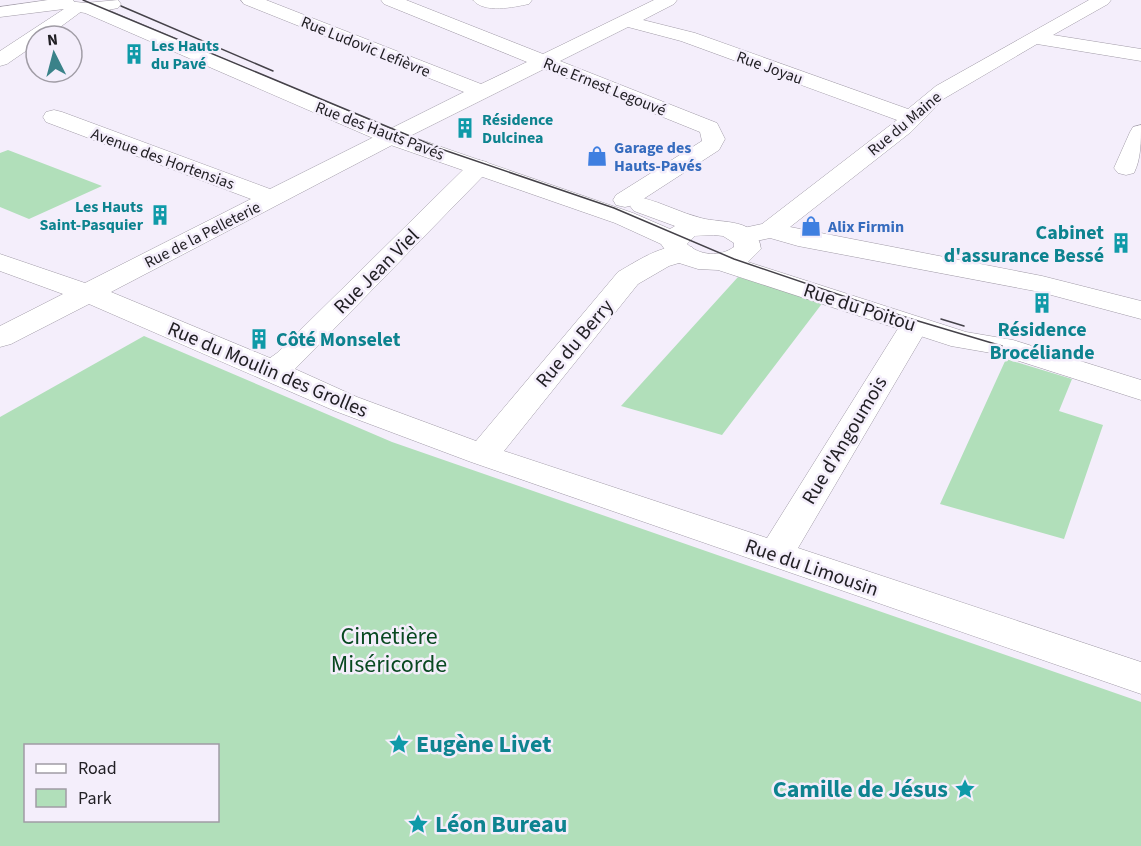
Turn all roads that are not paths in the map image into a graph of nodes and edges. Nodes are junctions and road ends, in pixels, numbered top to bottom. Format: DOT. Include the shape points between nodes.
graph roads {
  1 [pos="118,0"];
  2 [pos="250,0"];
  3 [pos="390,0"];
  4 [pos="483,0"];
  5 [pos="523,0"];
  6 [pos="668,0"];
  7 [pos="1102,0"];
  8 [pos="75,5"];
  9 [pos="0,12"];
  10 [pos="626,21"];
  11 [pos="1036,38"];
  12 [pos="1141,55"];
  13 [pos="1,59"];
  14 [pos="544,62"];
  15 [pos="482,92"];
  16 [pos="54,117"];
  17 [pos="912,117"];
  18 [pos="403,131"];
  19 [pos="1141,132"];
  20 [pos="479,167"];
  21 [pos="1126,168"];
  22 [pos="272,198"];
  23 [pos="625,200"];
  24 [pos="701,226"];
  25 [pos="754,237"];
  26 [pos="678,247"];
  27 [pos="719,261"];
  28 [pos="0,262"];
  29 [pos="87,294"];
  30 [pos="1141,310"];
  31 [pos="914,325"];
  32 [pos="0,338"];
  33 [pos="271,371"];
  34 [pos="1141,376"];
  35 [pos="1141,390"];
  36 [pos="483,455"];
  37 [pos="775,555"];
  38 [pos="1141,678"];
  1 -- 8 [label="street" via="107,5"];
  1 -- 18 [label="street, Rue des Hauts Pavés" via="358,104"];
  2 -- 15 [label="street, Rue Ludovic Lefièvre"];
  3 -- 14 [label="street, Rue Ernest Legouvé"];
  4 -- 5 [label="street"];
  6 -- 10 [label="street, Rue de la Pelleterie"];
  7 -- 11 [label="street, Rue du Maine"];
  8 -- 9 [label="street"];
  8 -- 13 [label="street"];
  8 -- 18 [label="street, Rue des Hauts Pavés"];
  10 -- 14 [label="street, Rue de la Pelleterie"];
  10 -- 17 [label="street, Rue Joyau" via="688,36"];
  11 -- 12 [label="street"];
  11 -- 17 [label="street, Rue du Maine" via="943,90"];
  14 -- 15 [label="street, Rue de la Pelleterie"];
  14 -- 23 [label="street, Rue Ernest Legouvé" via="709,128 714,139 711,145"];
  15 -- 18 [label="street, Rue de la Pelleterie"];
  16 -- 22 [label="street, Avenue des Hortensias"];
  17 -- 25 [label="street, Rue du Maine"];
  18 -- 20 [label="street, Rue des Hauts Pavés"];
  18 -- 22 [label="street, Rue de la Pelleterie"];
  18 -- 23 [label="street, Rue des Hauts Pavés" via="464,146"];
  19 -- 21 [label="street"];
  20 -- 26 [label="street, Rue des Hauts Pavés" via="624,218"];
  20 -- 33 [label="street, Rue Jean Viel" via="288,360"];
  22 -- 29 [label="street, Rue de la Pelleterie"];
  23 -- 24 [label="street, Rue des Hauts Pavés"];
  24 -- 25 [label="street, Rue des Hauts Pavés"];
  24 -- 26 [label="street, Rue du Berry" via="683,231"];
  25 -- 27 [label="street, Rue du Maine" via="746,252"];
  25 -- 30 [label="street" via="798,238 1042,284"];
  25 -- 34 [label="street, Rue du Poitou" via="825,275 917,305 964,326"];
  26 -- 27 [label="street, Rue du Poitou" via="695,259"];
  26 -- 36 [label="street, Rue du Berry" via="628,278"];
  27 -- 31 [label="street, Rue du Poitou"];
  28 -- 29 [label="street, Rue du Moulin des Grolles"];
  29 -- 32 [label="street, Rue de la Pelleterie"];
  29 -- 33 [label="street, Rue du Moulin des Grolles"];
  31 -- 35 [label="street, Rue du Poitou" via="962,340 1002,346"];
  31 -- 37 [label="street, Rue d'Angoumois"];
  33 -- 36 [label="street, Rue du Moulin des Grolles" via="346,404"];
  36 -- 37 [label="street, Rue du Limousin"];
  37 -- 38 [label="street, Rue du Limousin"];
}
